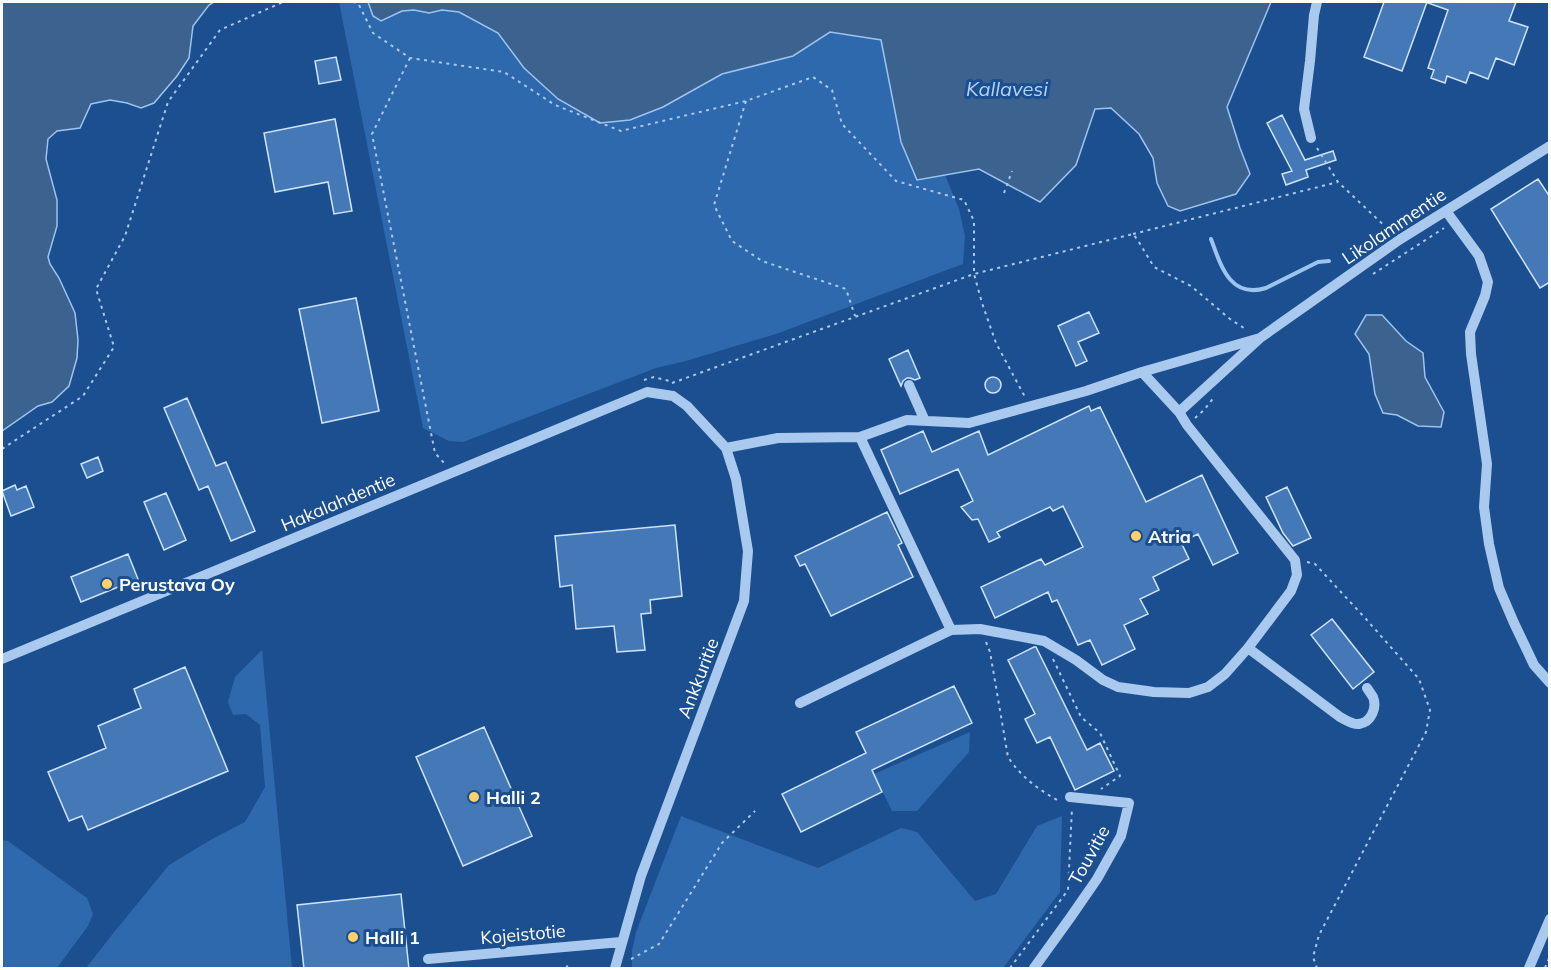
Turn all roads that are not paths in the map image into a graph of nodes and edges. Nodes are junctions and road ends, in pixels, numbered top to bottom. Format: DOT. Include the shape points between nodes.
graph roads {
  1 [pos="1317,2"];
  2 [pos="1311,138"];
  3 [pos="1550,146"];
  4 [pos="1446,211"];
  5 [pos="1260,339"];
  6 [pos="1142,372"];
  7 [pos="909,385"];
  8 [pos="687,406"];
  9 [pos="1179,412"];
  10 [pos="925,421"];
  11 [pos="860,438"];
  12 [pos="726,448"];
  13 [pos="951,630"];
  14 [pos="1248,648"];
  15 [pos="2,659"];
  16 [pos="1550,683"];
  17 [pos="1367,688"];
  18 [pos="800,703"];
  19 [pos="1067,800"];
  20 [pos="1550,919"];
  21 [pos="621,942"];
  22 [pos="428,959"];
  23 [pos="615,968"];
  24 [pos="1034,969"];
  25 [pos="1529,969"];
  1 -- 2 [label="street" via="1304,109"];
  3 -- 4 [label="street, Likolammentie"];
  4 -- 5 [label="street, Likolammentie"];
  4 -- 16 [label="street" via="1479,256 1488,282 1470,332 1487,464 1484,507 1489,544 1499,588 1514,623 1534,665"];
  5 -- 6 [label="street, Likolammentie"];
  5 -- 9 [label="street, Likolammentie"];
  6 -- 9 [label="street"];
  6 -- 10 [label="street, Likolammentie" via="969,423"];
  7 -- 10 [label="street"];
  8 -- 12 [label="street, Ankkuritie"];
  8 -- 15 [label="street, Hakalahdentie" via="673,396 647,392"];
  9 -- 14 [label="street" via="1295,560 1297,575 1291,591"];
  10 -- 11 [label="street, Likolammentie" via="907,420"];
  11 -- 12 [label="street" via="778,438"];
  11 -- 13 [label="street"];
  12 -- 21 [label="street, Ankkuritie" via="736,478 748,551 744,601 641,876"];
  13 -- 14 [label="street" via="980,629 1044,640 1103,680 1118,687 1154,692 1189,693 1208,687"];
  13 -- 18 [label="street"];
  14 -- 17 [label="street" via="1349,722 1358,724 1374,712 1374,699"];
  19 -- 24 [label="street, Touvitie" via="1130,803 1121,836 1097,879"];
  20 -- 25 [label="street"];
  21 -- 22 [label="street, Kojeistotie"];
  21 -- 23 [label="street, Ankkuritie"];
}
